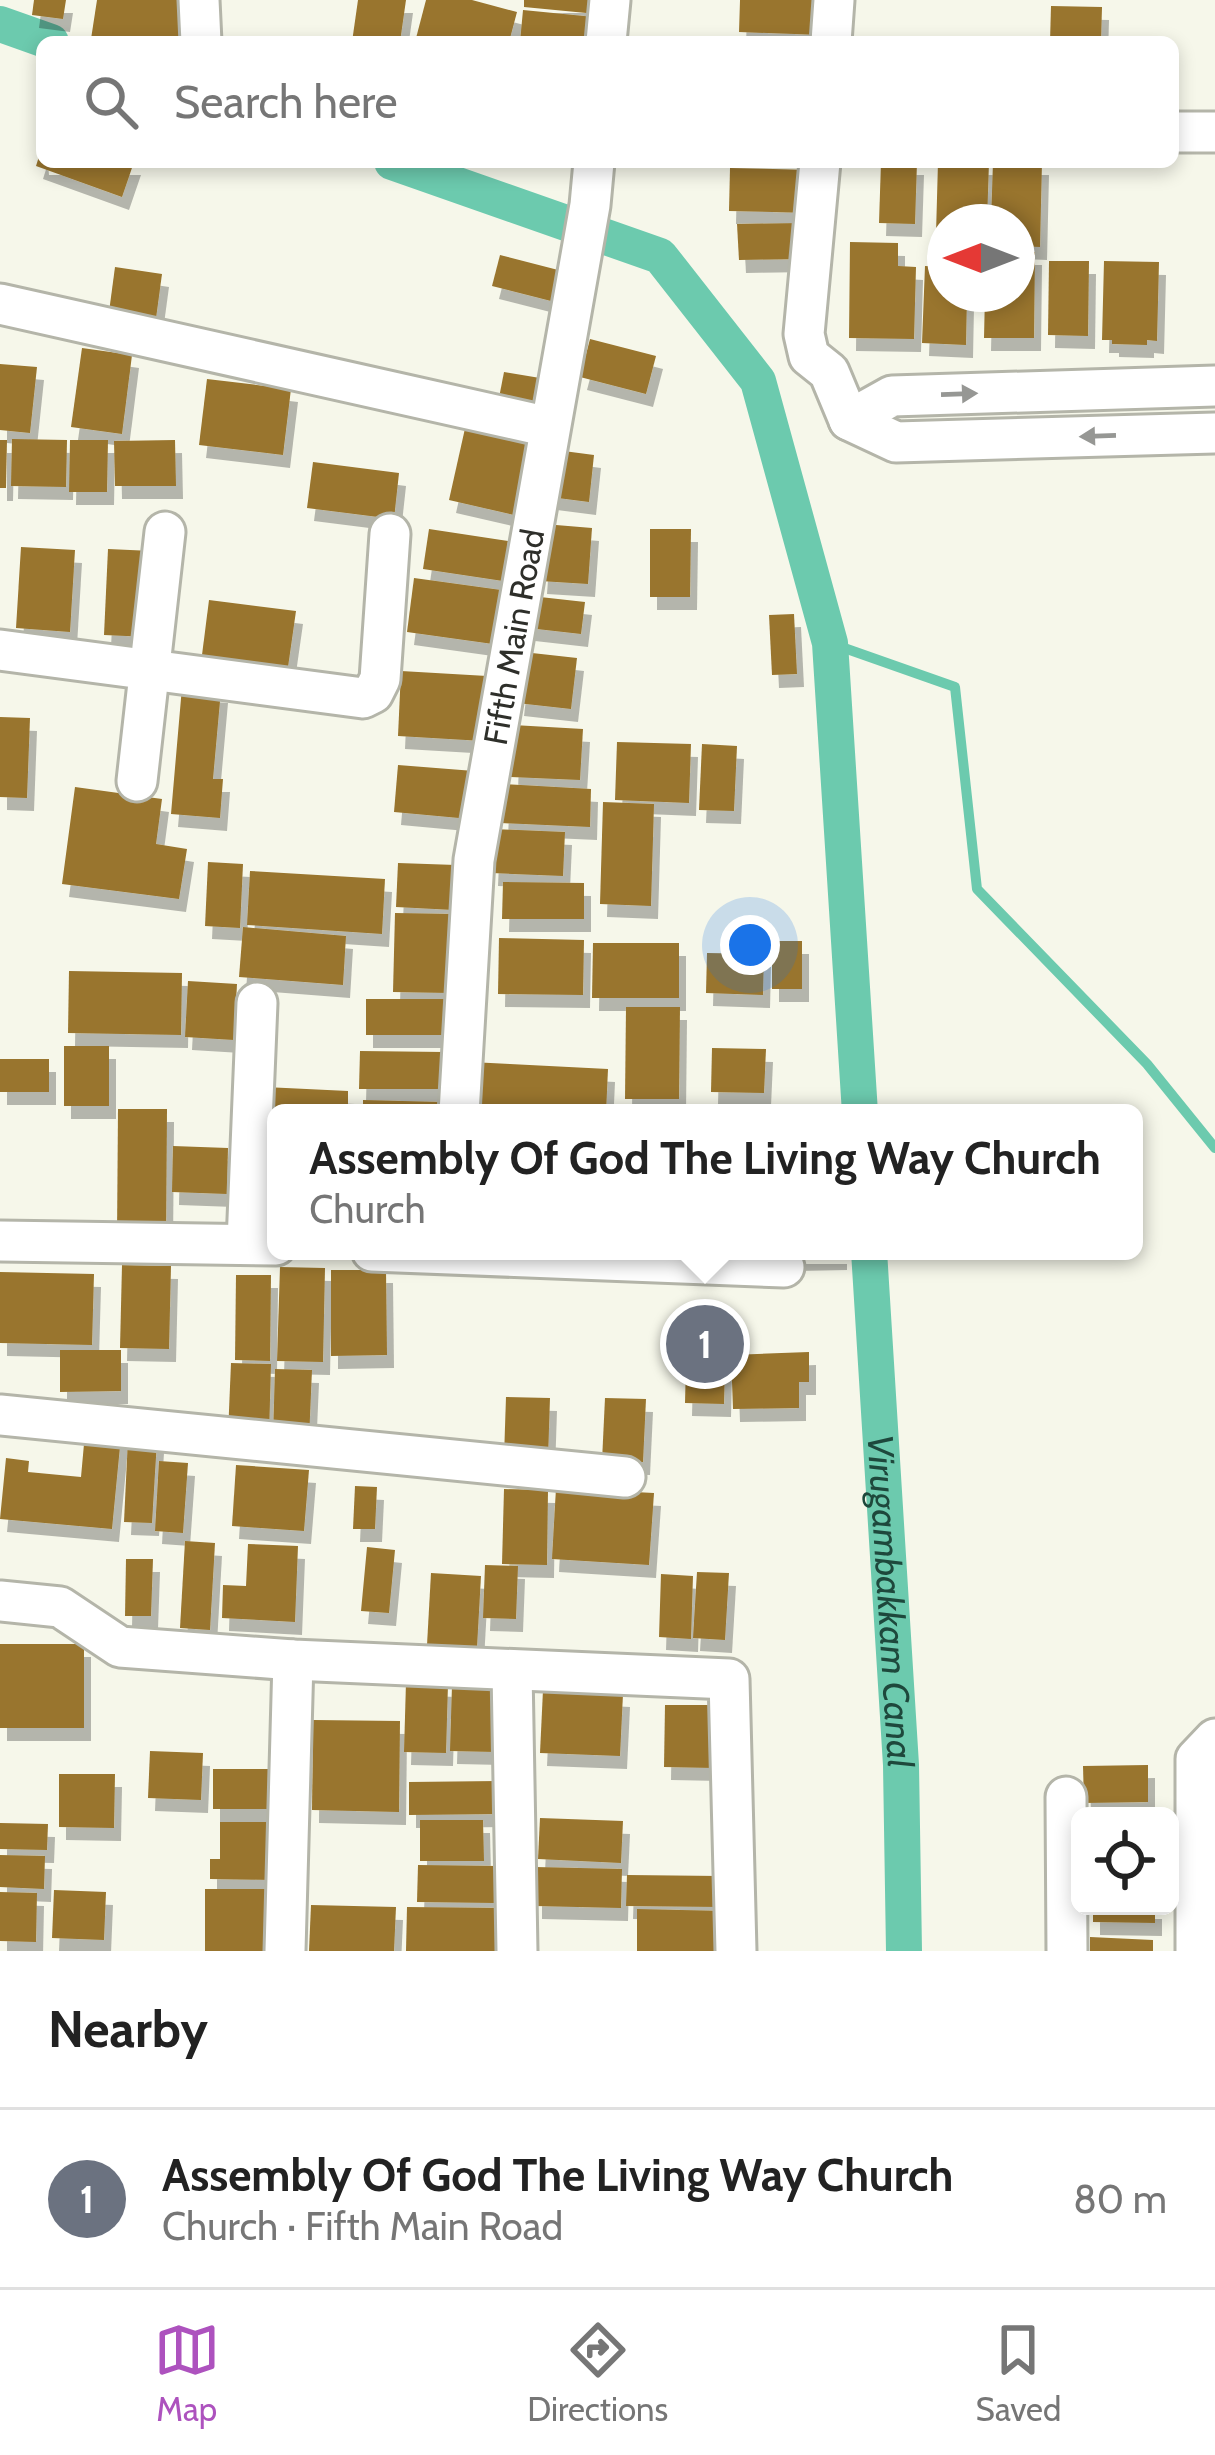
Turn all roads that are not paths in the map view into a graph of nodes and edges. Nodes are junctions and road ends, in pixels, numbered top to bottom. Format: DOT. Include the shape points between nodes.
graph roads {
  1 [pos="200,0"];
  2 [pos="610,0"];
  3 [pos="834,0"];
  4 [pos="201,36"];
  5 [pos="607,36"];
  6 [pos="831,36"];
  7 [pos="1179,132"];
  8 [pos="1215,132"];
  9 [pos="593,168"];
  10 [pos="819,168"];
  11 [pos="0,304"];
  12 [pos="1215,386"];
  13 [pos="849,420"];
  14 [pos="549,427"];
  15 [pos="1215,434"];
  16 [pos="165,532"];
  17 [pos="390,534"];
  18 [pos="0,650"];
  19 [pos="150,671"];
  20 [pos="137,781"];
  21 [pos="257,1003"];
  22 [pos="460,1104"];
  23 [pos="0,1241"];
  24 [pos="261,1244"];
  25 [pos="617,1260"];
  26 [pos="784,1267"];
  27 [pos="0,1415"];
  28 [pos="625,1477"];
  29 [pos="0,1601"];
  30 [pos="293,1660"];
  31 [pos="512,1670"];
  32 [pos="1215,1739"];
  33 [pos="1066,1797"];
  34 [pos="285,1951"];
  35 [pos="517,1951"];
  36 [pos="736,1951"];
  37 [pos="1067,1951"];
  38 [pos="1196,1951"];
  1 -- 4 [label="street"];
  2 -- 5 [label="street"];
  3 -- 6 [label="street"];
  7 -- 8 [label="street"];
  9 -- 14 [label="street, Fifth Main Road"];
  10 -- 13 [label="street" via="804,334"];
  11 -- 14 [label="street"];
  13 -- 12 [label="street, one-way" via="892,396"];
  15 -- 13 [label="street, one-way" via="896,442"];
  14 -- 22 [label="street, Fifth Main Road" via="474,860"];
  16 -- 19 [label="street"];
  17 -- 19 [label="street" via="373,693 349,698"];
  18 -- 19 [label="street"];
  19 -- 20 [label="street"];
  21 -- 24 [label="street"];
  23 -- 24 [label="street"];
  25 -- 26 [label="street"];
  27 -- 28 [label="street"];
  29 -- 30 [label="street" via="60,1607 120,1647"];
  30 -- 31 [label="street"];
  30 -- 34 [label="street"];
  31 -- 35 [label="street"];
  31 -- 36 [label="street" via="729,1679"];
  32 -- 38 [label="street" via="1196,1759"];
  33 -- 37 [label="street"];
}
